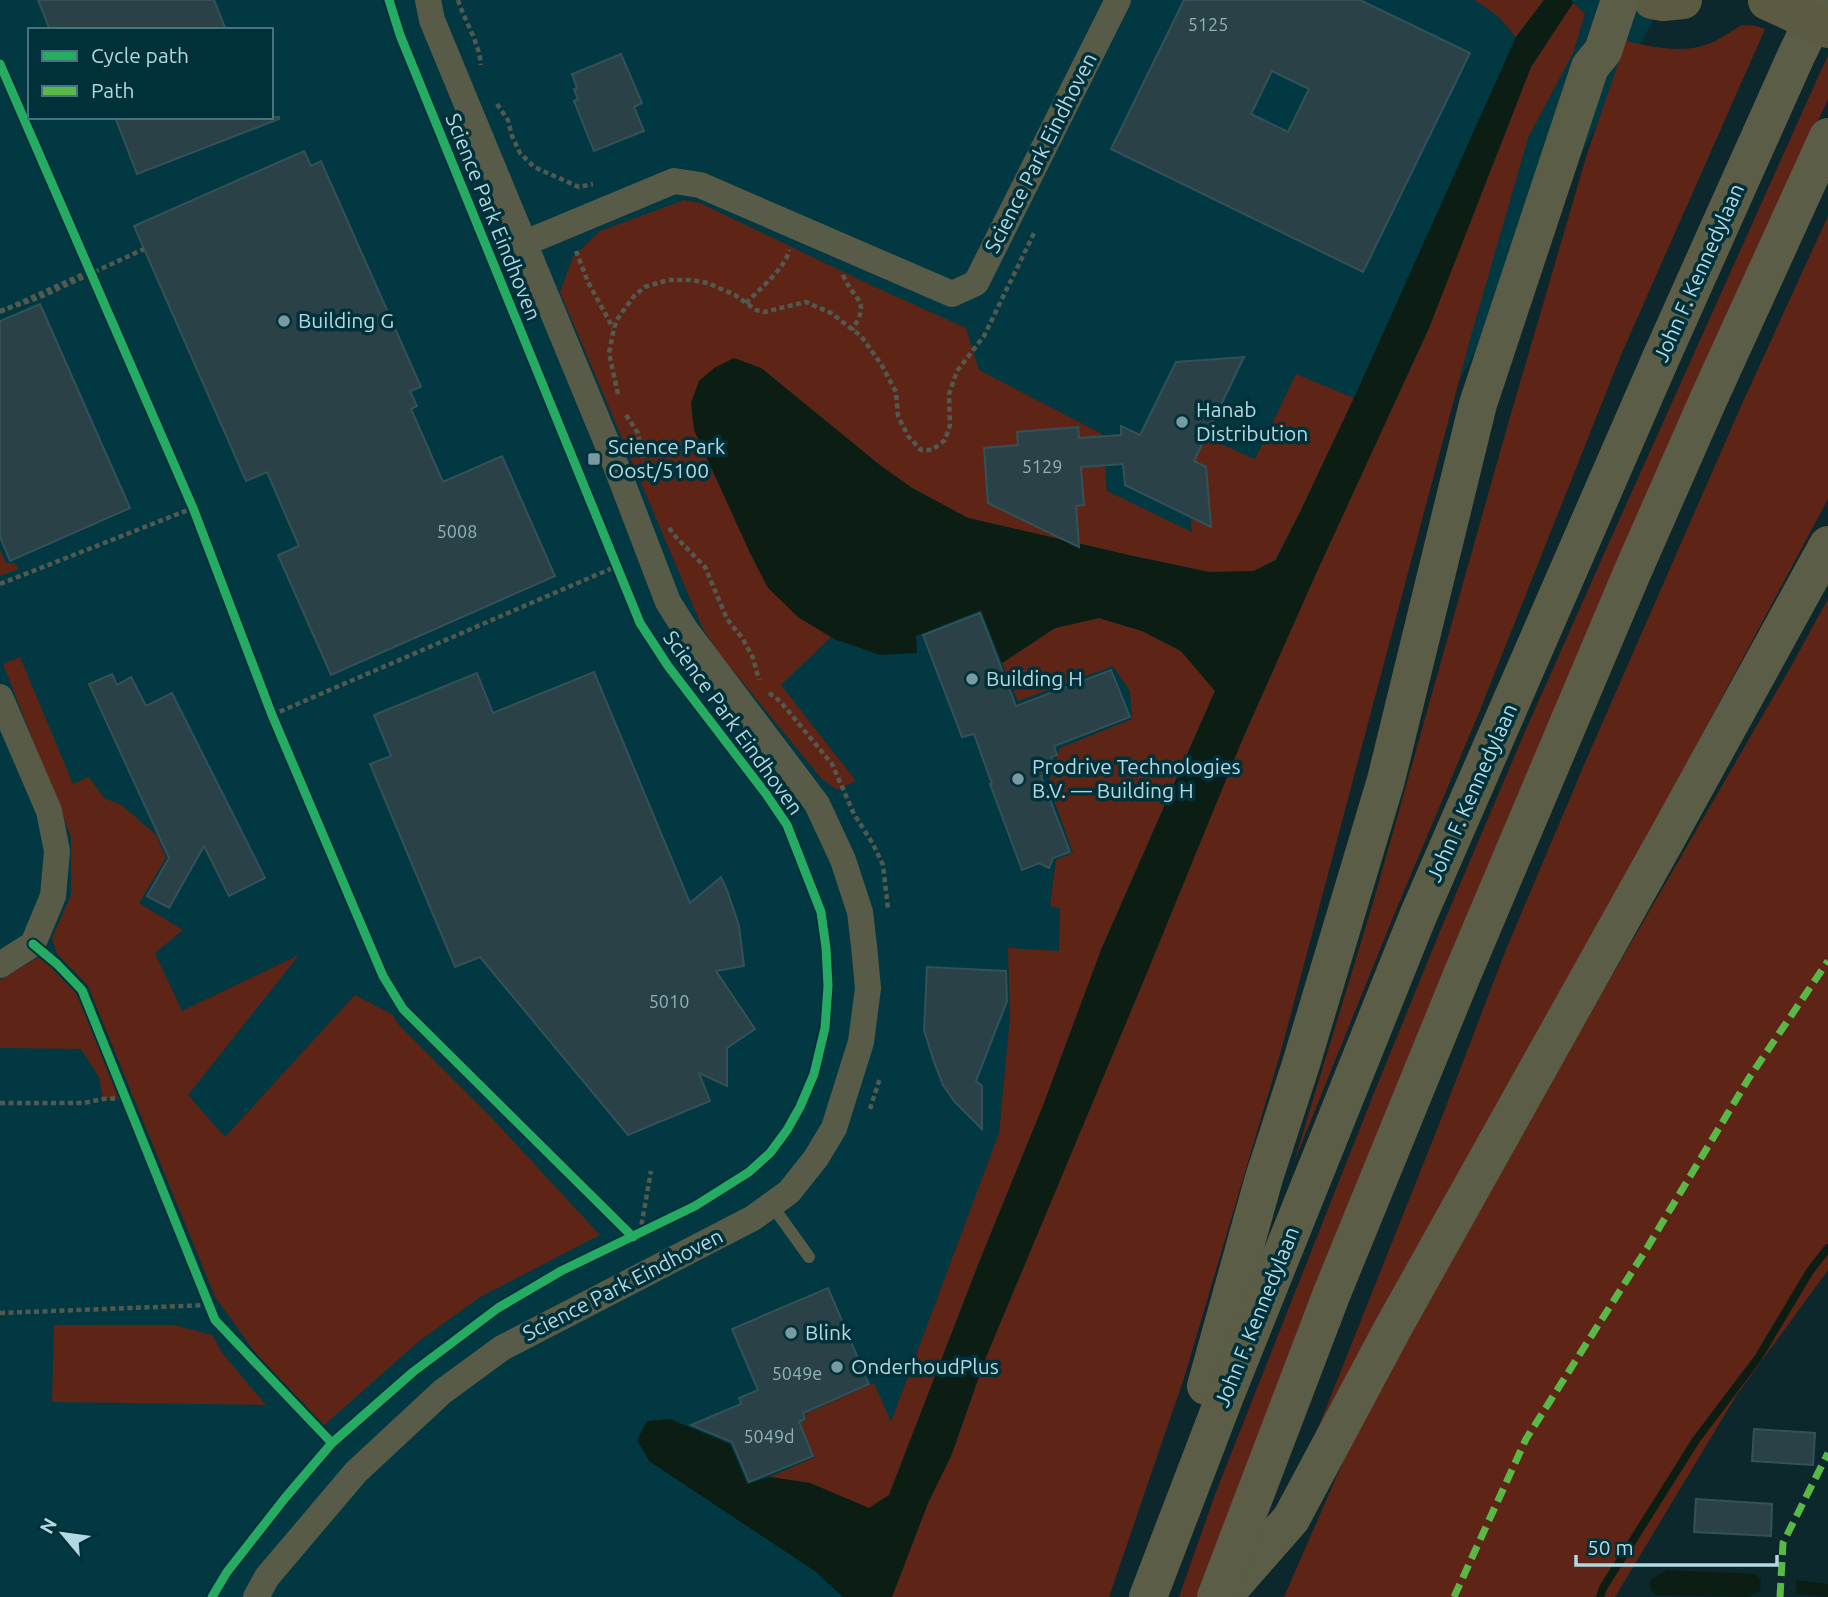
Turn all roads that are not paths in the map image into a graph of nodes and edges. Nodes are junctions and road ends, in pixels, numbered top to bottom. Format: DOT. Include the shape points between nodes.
graph roads {
  1 [pos="428,0"];
  2 [pos="1118,0"];
  3 [pos="1597,0"];
  4 [pos="1620,0"];
  5 [pos="1651,0"];
  6 [pos="1683,0"];
  7 [pos="1823,0"];
  8 [pos="1765,1"];
  9 [pos="1828,29"];
  10 [pos="1590,67"];
  11 [pos="1828,137"];
  12 [pos="525,243"];
  13 [pos="1828,545"];
  14 [pos="0,697"];
  15 [pos="0,965"];
  16 [pos="771,1204"];
  17 [pos="809,1257"];
  18 [pos="256,1597"];
  19 [pos="1147,1597"];
  20 [pos="1216,1597"];
  21 [pos="1223,1597"];
  1 -- 12 [label="street, Science Park Eindhoven" via="432,20"];
  2 -- 12 [label="street, Science Park Eindhoven" via="976,283 952,294 700,185 674,181"];
  3 -- 10 [label="highway"];
  4 -- 10 [label="highway" via="1602,51"];
  5 -- 6 [label="highway"];
  7 -- 19 [label="highway, John F. Kennedylaan" via="1418,916"];
  8 -- 9 [label="highway, bridge"];
  10 -- 19 [label="highway" via="1478,404 1386,780 1264,1178"];
  11 -- 20 [label="highway" via="1637,561 1472,949 1332,1293"];
  12 -- 16 [label="street, Science Park Eindhoven" via="668,602 817,804 860,912 868,988 861,1042 834,1128 789,1192"];
  13 -- 21 [label="highway" via="1291,1519"];
  14 -- 15 [label="street" via="49,811 57,851 52,896 33,944"];
  16 -- 17 [label="lane"];
  16 -- 18 [label="street, Science Park Eindhoven" via="502,1348 442,1392 356,1472 267,1577"];
}
